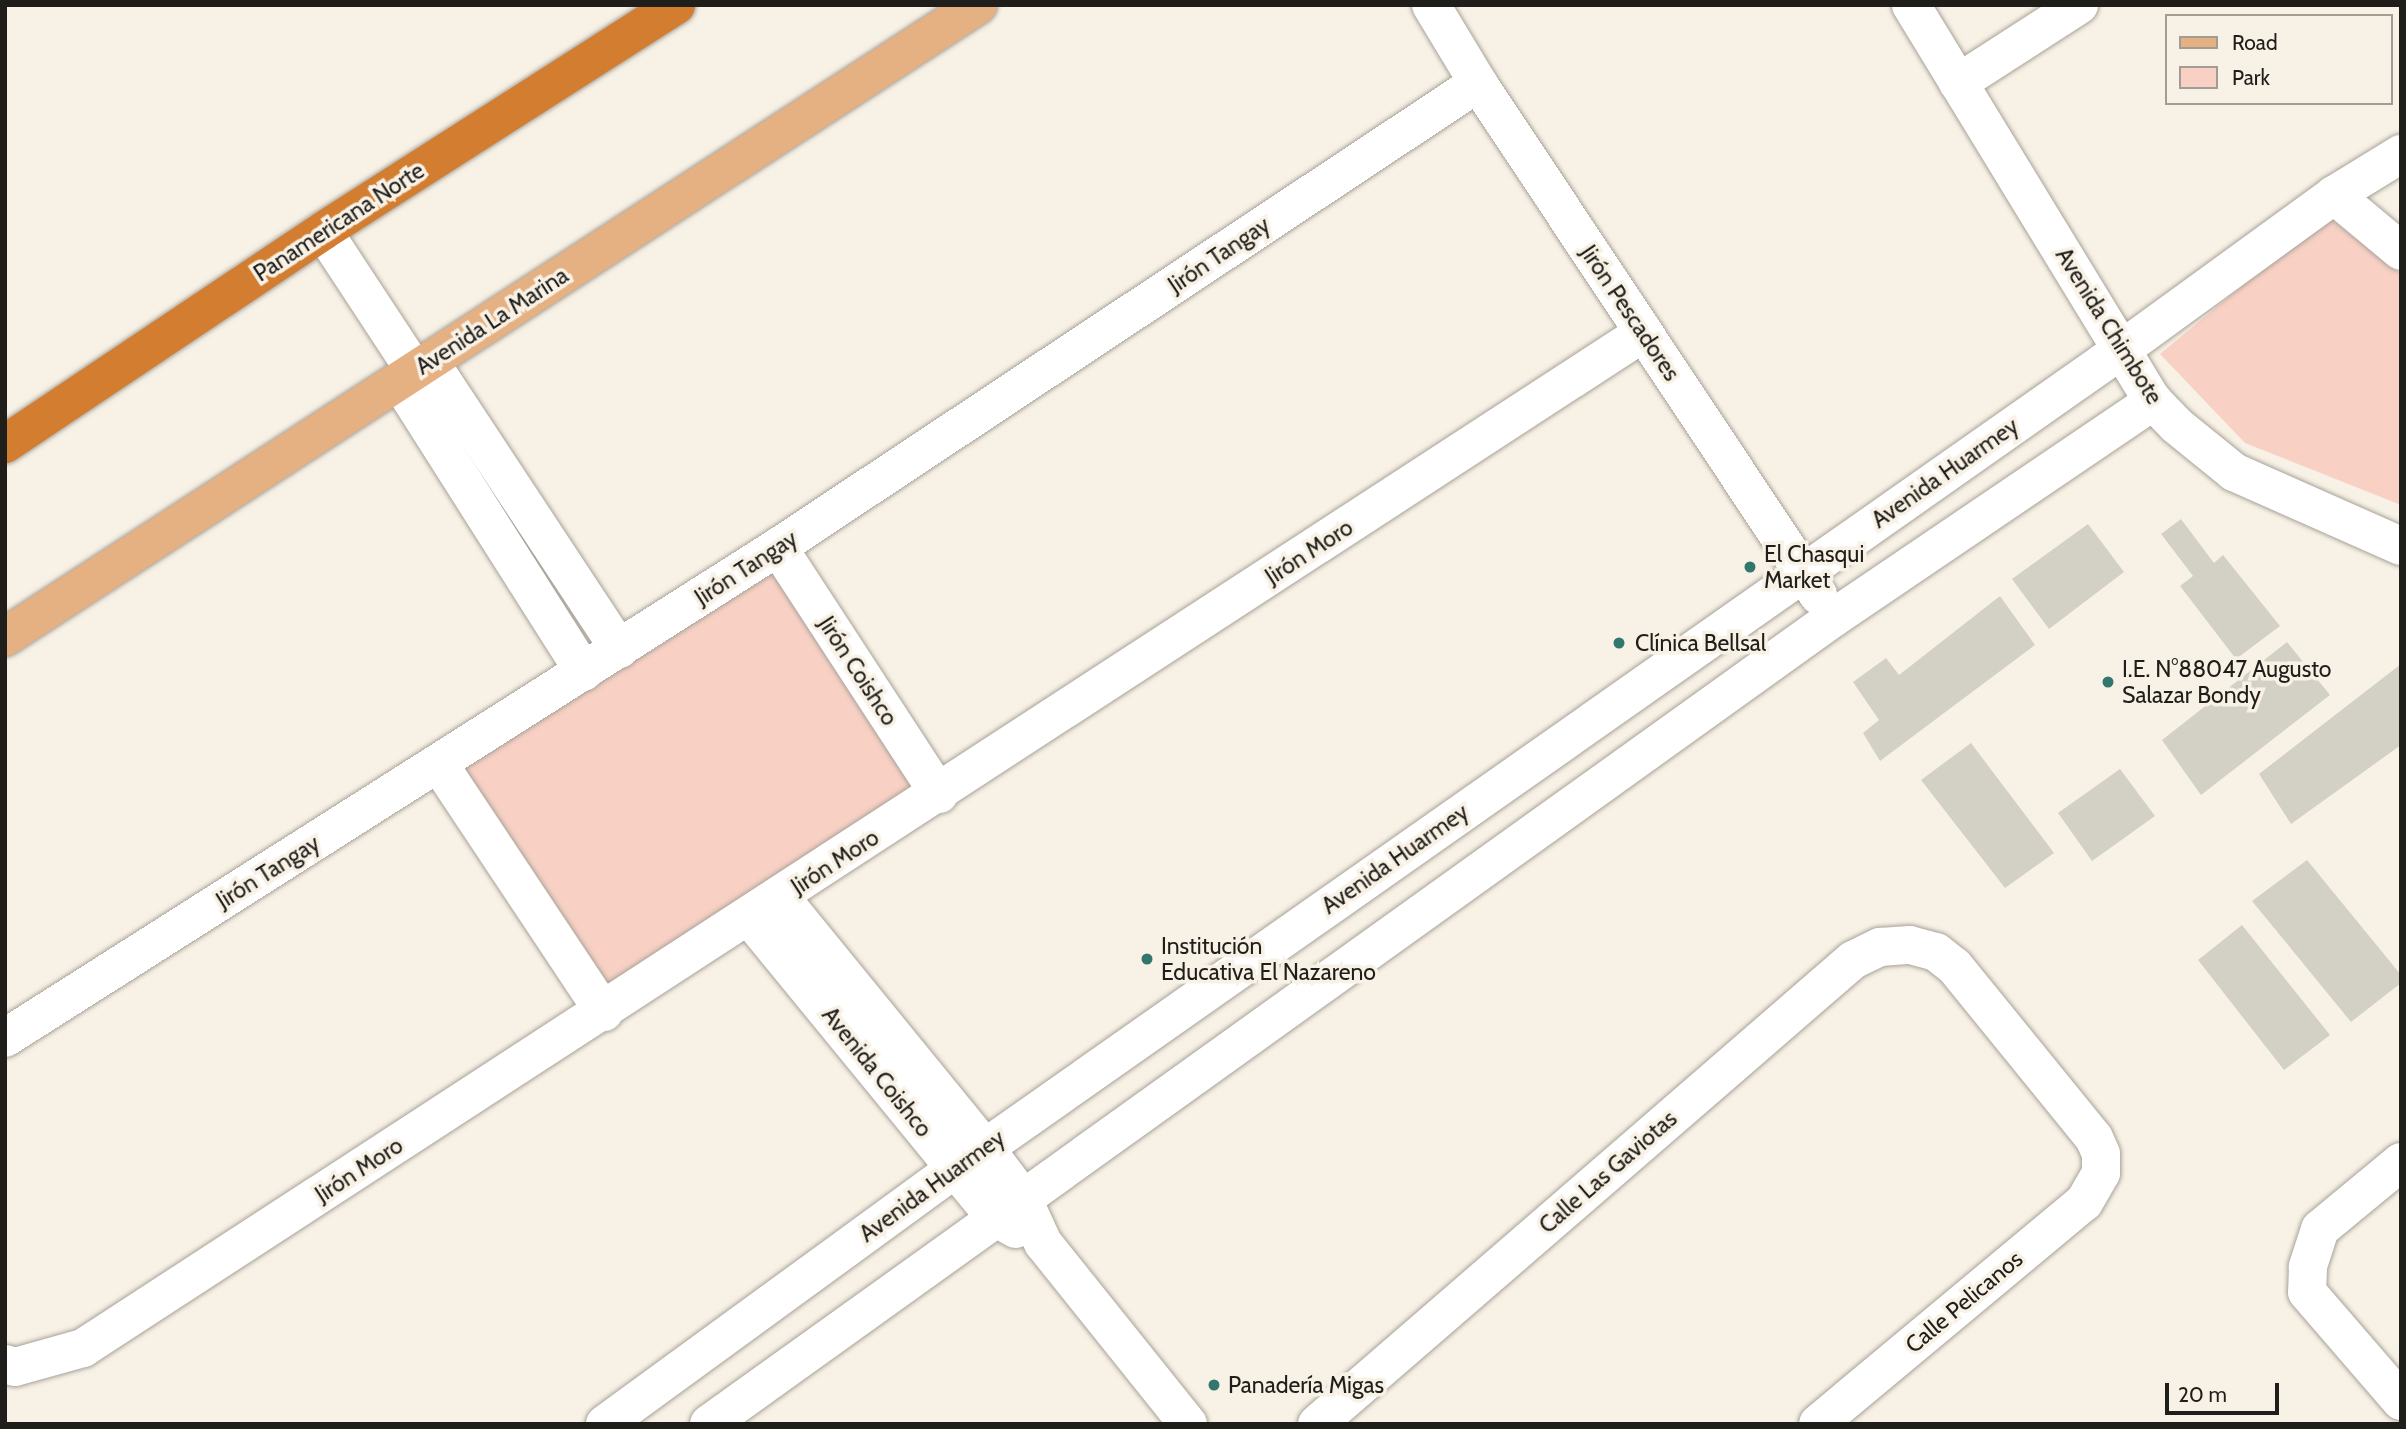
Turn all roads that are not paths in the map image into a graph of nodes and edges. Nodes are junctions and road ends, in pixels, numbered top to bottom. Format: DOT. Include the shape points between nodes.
graph roads {
  1 [pos="676,5"];
  2 [pos="978,5"];
  3 [pos="1431,5"];
  4 [pos="1911,5"];
  5 [pos="2079,5"];
  6 [pos="1478,83"];
  7 [pos="1958,83"];
  8 [pos="2401,154"];
  9 [pos="2334,195"];
  10 [pos="323,231"];
  11 [pos="2401,251"];
  12 [pos="1643,333"];
  13 [pos="2121,351"];
  14 [pos="415,372"];
  15 [pos="2153,401"];
  16 [pos="5,444"];
  17 [pos="2401,546"];
  18 [pos="778,547"];
  19 [pos="1803,573"];
  20 [pos="1833,618"];
  21 [pos="5,636"];
  22 [pos="619,649"];
  23 [pos="584,672"];
  24 [pos="439,764"];
  25 [pos="939,794"];
  26 [pos="766,908"];
  27 [pos="1910,945"];
  28 [pos="604,1012"];
  29 [pos="5,1038"];
  30 [pos="970,1158"];
  31 [pos="2401,1162"];
  32 [pos="1009,1207"];
  33 [pos="10,1365"];
  34 [pos="2401,1401"];
  35 [pos="605,1424"];
  36 [pos="709,1424"];
  37 [pos="1188,1424"];
  38 [pos="1317,1424"];
  39 [pos="1818,1424"];
  1 -- 10 [label="highway, Panamericana Norte"];
  2 -- 14 [label="main road, Avenida La Marina"];
  3 -- 6 [label="street, Jirón Pescadores"];
  4 -- 7 [label="street, Avenida Chimbote"];
  5 -- 7 [label="street"];
  6 -- 12 [label="street, Jirón Pescadores"];
  6 -- 18 [label="street, Jirón Tangay"];
  7 -- 13 [label="street, Avenida Chimbote"];
  8 -- 9 [label="street, Avenida Huarmey"];
  9 -- 11 [label="street"];
  9 -- 13 [label="street, Avenida Huarmey"];
  10 -- 14 [label="street"];
  10 -- 16 [label="highway, Panamericana Norte"];
  12 -- 19 [label="street, Jirón Pescadores"];
  12 -- 25 [label="street, Jirón Moro"];
  13 -- 15 [label="street, Avenida Chimbote"];
  13 -- 19 [label="street, Avenida Huarmey"];
  14 -- 21 [label="main road, Avenida La Marina"];
  14 -- 22 [label="street"];
  14 -- 23 [label="street"];
  15 -- 17 [label="street, Avenida Chimbote" via="2234,472"];
  15 -- 20 [label="street"];
  18 -- 22 [label="street, Jirón Tangay"];
  18 -- 25 [label="street, Jirón Coishco"];
  19 -- 20 [label="street, Jirón Pescadores"];
  19 -- 30 [label="street, Avenida Huarmey"];
  20 -- 32 [label="street"];
  22 -- 23 [label="street, Jirón Tangay"];
  23 -- 24 [label="street, Jirón Tangay"];
  24 -- 28 [label="street"];
  24 -- 29 [label="street, Jirón Tangay"];
  25 -- 26 [label="street, Jirón Moro"];
  26 -- 28 [label="street, Jirón Moro"];
  26 -- 30 [label="street, Avenida Coishco"];
  27 -- 38 [label="street, Calle Las Gaviotas" via="1880,947 1853,960"];
  27 -- 39 [label="street, Calle Pelicanos" via="1936,952 1955,967 2094,1138 2101,1154 2101,1173 2084,1202"];
  28 -- 33 [label="street, Jirón Moro" via="83,1348"];
  30 -- 32 [label="street, Avenida Coishco"];
  30 -- 35 [label="street, Avenida Huarmey"];
  31 -- 34 [label="street" via="2319,1229 2308,1267 2307,1292"];
  32 -- 36 [label="street"];
  32 -- 37 [label="street, Avenida Coishco"];
}
